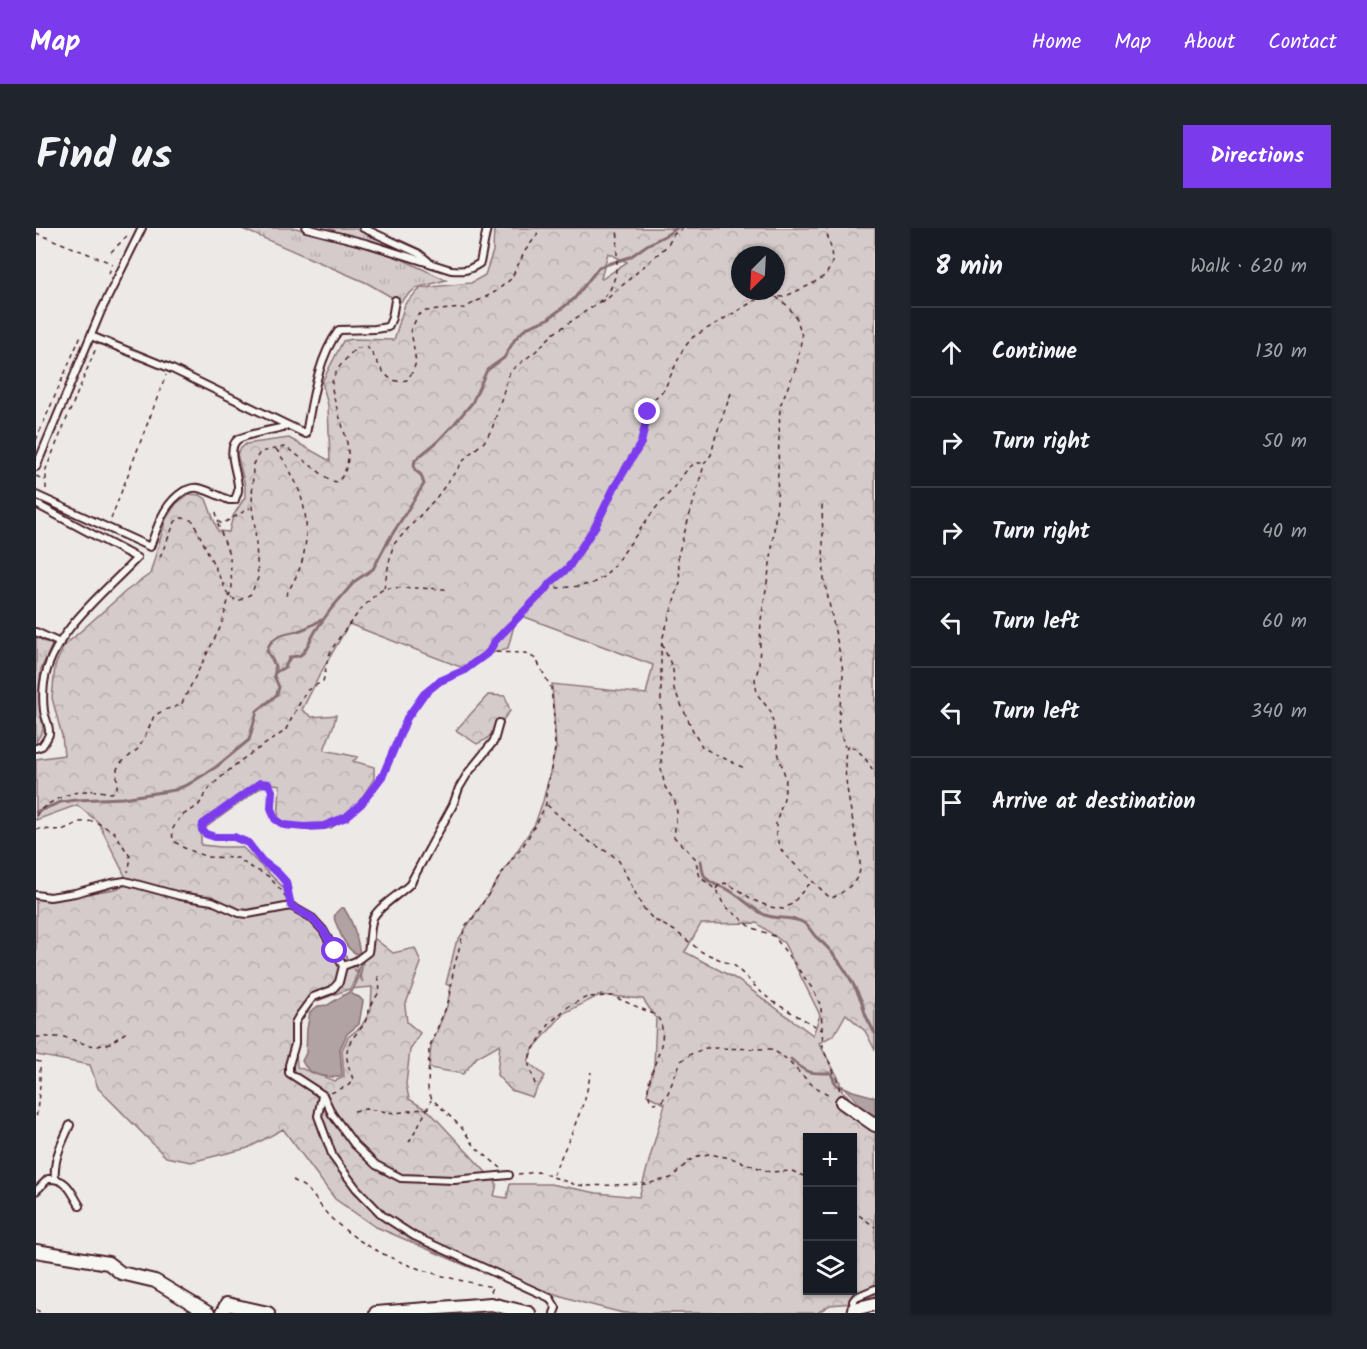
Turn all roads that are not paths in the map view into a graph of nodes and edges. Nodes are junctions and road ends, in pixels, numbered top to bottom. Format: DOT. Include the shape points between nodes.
graph roads {
  1 [pos="142,228"];
  2 [pos="306,228"];
  3 [pos="363,228"];
  4 [pos="487,228"];
  5 [pos="434,265"];
  6 [pos="395,300"];
  7 [pos="91,336"];
  8 [pos="289,426"];
  9 [pos="36,467"];
  10 [pos="36,495"];
  11 [pos="36,504"];
  12 [pos="36,632"];
  13 [pos="60,643"];
  14 [pos="499,723"];
  15 [pos="36,748"];
  16 [pos="36,895"];
  17 [pos="343,966"];
  18 [pos="323,1095"];
  19 [pos="842,1102"];
  20 [pos="70,1125"];
  21 [pos="875,1125"];
  22 [pos="509,1175"];
  23 [pos="55,1179"];
  24 [pos="36,1191"];
  25 [pos="80,1206"];
  26 [pos="36,1251"];
  27 [pos="875,1289"];
  28 [pos="875,1304"];
  29 [pos="854,1309"];
  30 [pos="463,1310"];
  31 [pos="208,1313"];
  32 [pos="222,1313"];
  33 [pos="268,1313"];
  34 [pos="376,1313"];
  35 [pos="529,1313"];
  36 [pos="554,1313"];
  1 -- 7 [label="lane"];
  2 -- 5 [label="lane"];
  3 -- 5 [label="lane" via="418,253"];
  4 -- 5 [label="lane" via="480,263 473,268 451,270"];
  6 -- 8 [label="lane" via="388,327 339,330 316,383 306,434"];
  7 -- 8 [label="lane" via="169,368"];
  7 -- 9 [label="lane"];
  8 -- 10 [label="lane" via="237,440 233,448 238,482 234,500 190,488 168,505 150,548"];
  11 -- 13 [label="lane" via="137,558 99,595"];
  12 -- 13 [label="lane"];
  13 -- 15 [label="lane" via="44,684 49,734 42,746"];
  14 -- 17 [label="lane" via="494,741 459,788 410,884 372,919 368,952"];
  16 -- 17 [label="lane" via="50,897 125,881 212,901 239,913 291,906 323,930"];
  17 -- 18 [label="lane" via="339,982 332,990 313,997 295,1023 289,1073"];
  18 -- 22 [label="lane" via="354,1144 376,1166 401,1178 454,1180"];
  18 -- 36 [label="lane" via="318,1116 333,1156 383,1216 414,1236 550,1298 556,1308"];
  19 -- 21 [label="street"];
  20 -- 23 [label="lane" via="57,1155"];
  23 -- 24 [label="lane" via="48,1179"];
  23 -- 25 [label="lane" via="65,1182"];
  26 -- 31 [label="street" via="108,1263 121,1273 155,1281"];
  27 -- 29 [label="lane" via="856,1297"];
  28 -- 29 [label="street"];
  30 -- 34 [label="street"];
  30 -- 35 [label="street" via="491,1304"];
  32 -- 33 [label="street" via="227,1304"];
}
